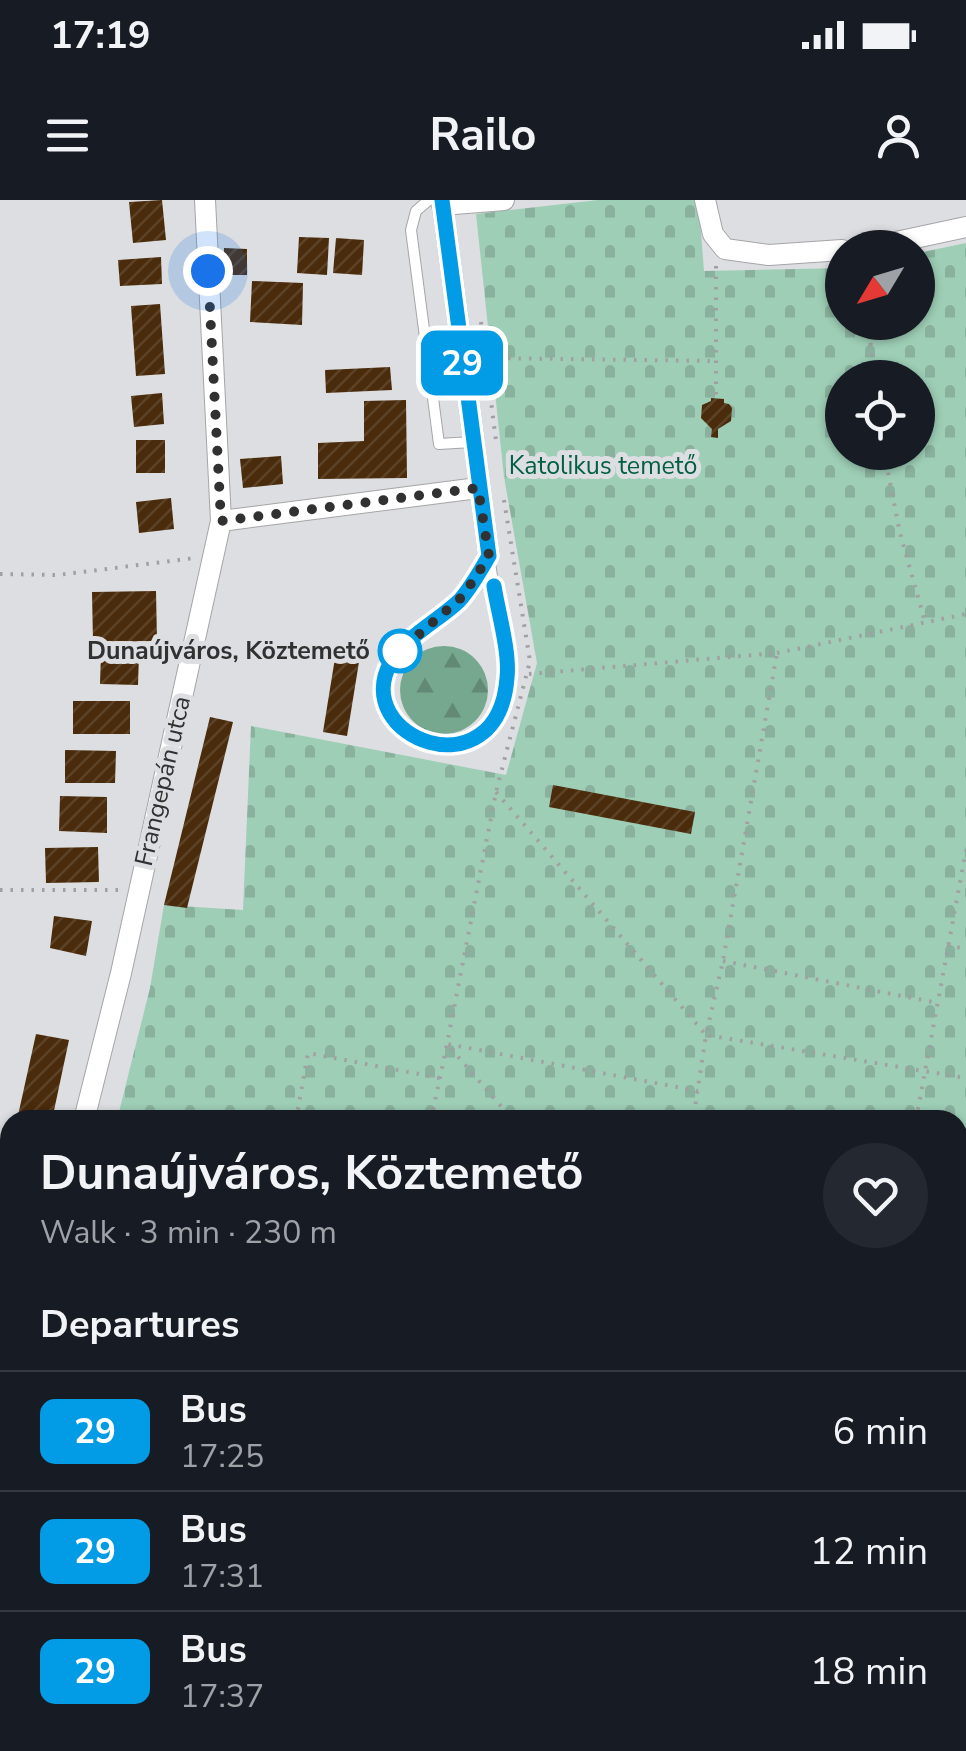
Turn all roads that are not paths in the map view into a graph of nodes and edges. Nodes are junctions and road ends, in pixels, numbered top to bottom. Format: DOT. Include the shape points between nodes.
graph roads {
  1 [pos="205,200"];
  2 [pos="504,200"];
  3 [pos="705,200"];
  4 [pos="438,202"];
  5 [pos="966,227"];
  6 [pos="935,234"];
  7 [pos="825,251"];
  8 [pos="472,442"];
  9 [pos="478,488"];
  10 [pos="221,521"];
  11 [pos="489,556"];
  12 [pos="87,1110"];
  1 -- 10 [label="street, Frangepán utca"];
  2 -- 4 [label="street"];
  3 -- 7 [label="street" via="713,234 724,248 769,255"];
  4 -- 8 [label="street"];
  4 -- 8 [label="lane" via="416,211 411,230 439,444"];
  5 -- 6 [label="street"];
  8 -- 9 [label="street"];
  9 -- 10 [label="street"];
  9 -- 11 [label="street"];
  10 -- 12 [label="street, Frangepán utca"];
  11 -- 11 [label="lane" via="463,596 390,662 384,683 398,725 437,747 476,738 500,707 508,676"];
}
